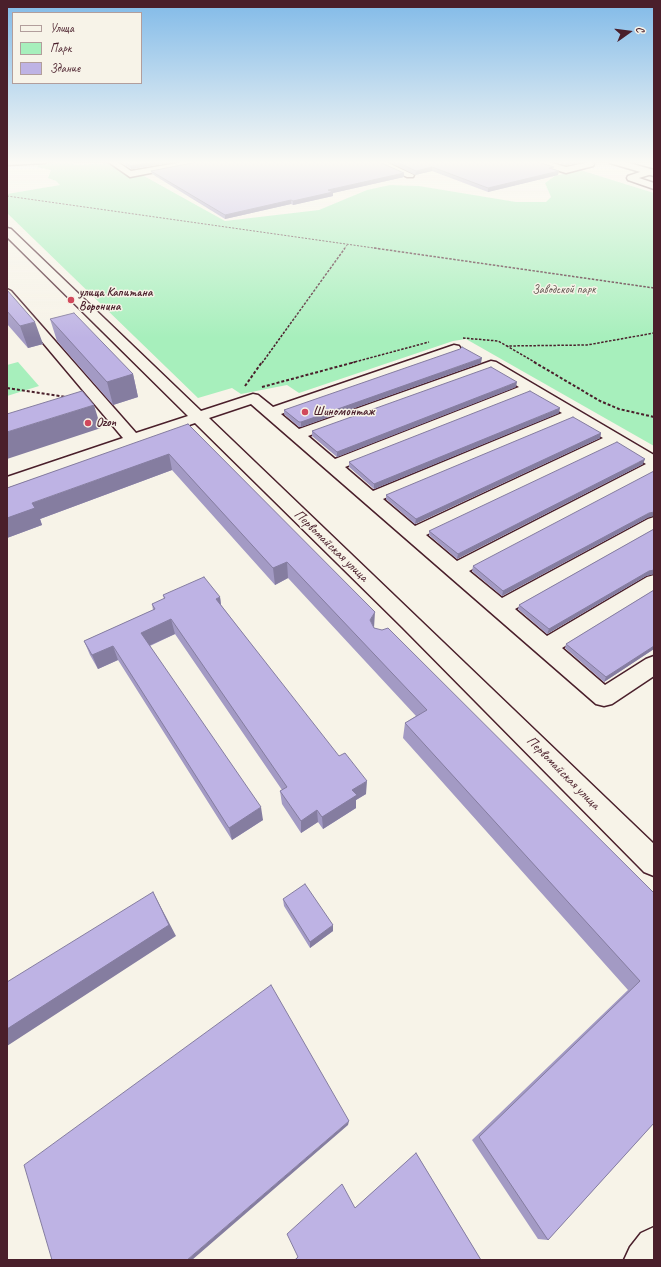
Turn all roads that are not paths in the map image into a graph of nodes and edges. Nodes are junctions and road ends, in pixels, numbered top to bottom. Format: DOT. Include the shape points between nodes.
graph roads {
  1 [pos="9,235"];
  2 [pos="7,293"];
  3 [pos="102,323"];
  4 [pos="87,327"];
  5 [pos="60,335"];
  6 [pos="46,338"];
  7 [pos="456,343"];
  8 [pos="530,388"];
  9 [pos="102,403"];
  10 [pos="87,408"];
  11 [pos="271,413"];
  12 [pos="573,414"];
  13 [pos="198,417"];
  14 [pos="297,435"];
  15 [pos="133,439"];
  16 [pos="615,439"];
  17 [pos="654,462"];
  18 [pos="333,466"];
  19 [pos="654,466"];
  20 [pos="7,482"];
  21 [pos="370,498"];
  22 [pos="654,524"];
  23 [pos="413,534"];
  24 [pos="455,570"];
  25 [pos="654,582"];
  26 [pos="500,608"];
  27 [pos="409,622"];
  28 [pos="388,633"];
  29 [pos="546,647"];
  30 [pos="654,665"];
  31 [pos="654,863"];
  32 [pos="654,1246"];
  33 [pos="643,1260"];
  1 -- 3 [label="street, Первомайская улица"];
  2 -- 6 [label="street"];
  3 -- 4 [label="street"];
  3 -- 13 [label="street, Первомайская улица"];
  5 -- 6 [label="street"];
  6 -- 9 [label="street"];
  7 -- 11 [label="street"];
  8 -- 12 [label="street"];
  8 -- 14 [label="street" via="491,365"];
  8 -- 18 [label="street"];
  9 -- 10 [label="street"];
  9 -- 15 [label="street"];
  11 -- 13 [label="street" via="254,398"];
  11 -- 14 [label="street"];
  12 -- 16 [label="street"];
  12 -- 21 [label="street"];
  13 -- 15 [label="street"];
  13 -- 27 [label="street, Первомайская улица"];
  14 -- 18 [label="street"];
  15 -- 20 [label="street"];
  16 -- 17 [label="street"];
  16 -- 23 [label="street"];
  18 -- 21 [label="street"];
  19 -- 24 [label="street"];
  21 -- 23 [label="street"];
  22 -- 26 [label="street"];
  23 -- 24 [label="street"];
  24 -- 26 [label="street"];
  25 -- 29 [label="street"];
  26 -- 29 [label="street"];
  27 -- 28 [label="street"];
  27 -- 31 [label="street, Первомайская улица"];
  29 -- 30 [label="street" via="604,697"];
  32 -- 33 [label="street"];
}
